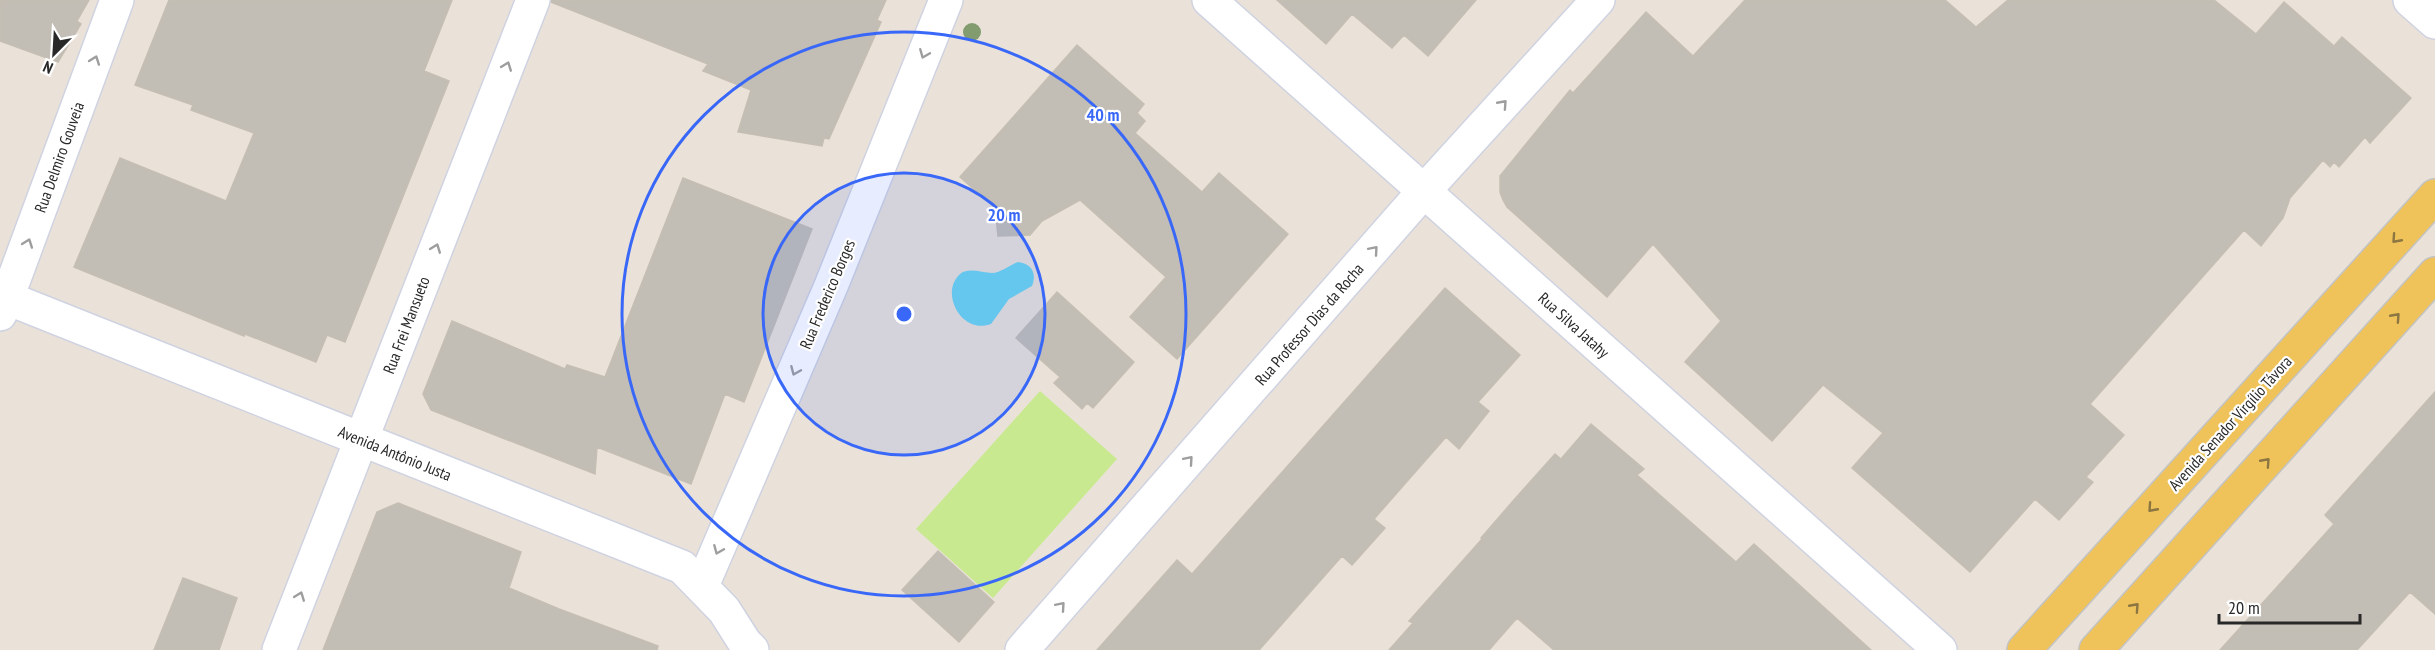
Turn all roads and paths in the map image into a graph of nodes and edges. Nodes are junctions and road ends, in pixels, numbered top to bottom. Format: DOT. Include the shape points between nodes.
graph roads {
  1 [pos="117,0"];
  2 [pos="533,0"];
  3 [pos="946,0"];
  4 [pos="1209,0"];
  5 [pos="1598,0"];
  6 [pos="2410,0"];
  7 [pos="2435,22"];
  8 [pos="1424,192"];
  9 [pos="2435,196"];
  10 [pos="2435,273"];
  11 [pos="4,306"];
  12 [pos="362,439"];
  13 [pos="702,586"];
  14 [pos="279,650"];
  15 [pos="752,650"];
  16 [pos="1022,650"];
  17 [pos="1940,650"];
  18 [pos="2024,650"];
  19 [pos="2096,650"];
  11 -- 1 [label="street, Rua Delmiro Gouveia, one-way"];
  12 -- 2 [label="street, Rua Frei Mansueto, one-way"];
  3 -- 13 [label="street, Rua Frederico Borges, one-way" via="831,286"];
  4 -- 8 [label="street, Rua Silva Jatahy"];
  8 -- 5 [label="street, Rua Professor Dias da Rocha, one-way"];
  6 -- 7 [label="street"];
  16 -- 8 [label="street, Rua Professor Dias da Rocha, one-way"];
  8 -- 17 [label="street, Rua Silva Jatahy"];
  9 -- 18 [label="main road, Avenida Senador Virgílio Távora, one-way"];
  19 -- 10 [label="main road, one-way"];
  11 -- 12 [label="street, Avenida Antônio Justa"];
  12 -- 13 [label="street, Avenida Antônio Justa" via="682,567"];
  14 -- 12 [label="street, Rua Frei Mansueto, one-way"];
  13 -- 15 [label="street, Avenida Antônio Justa"];
}
